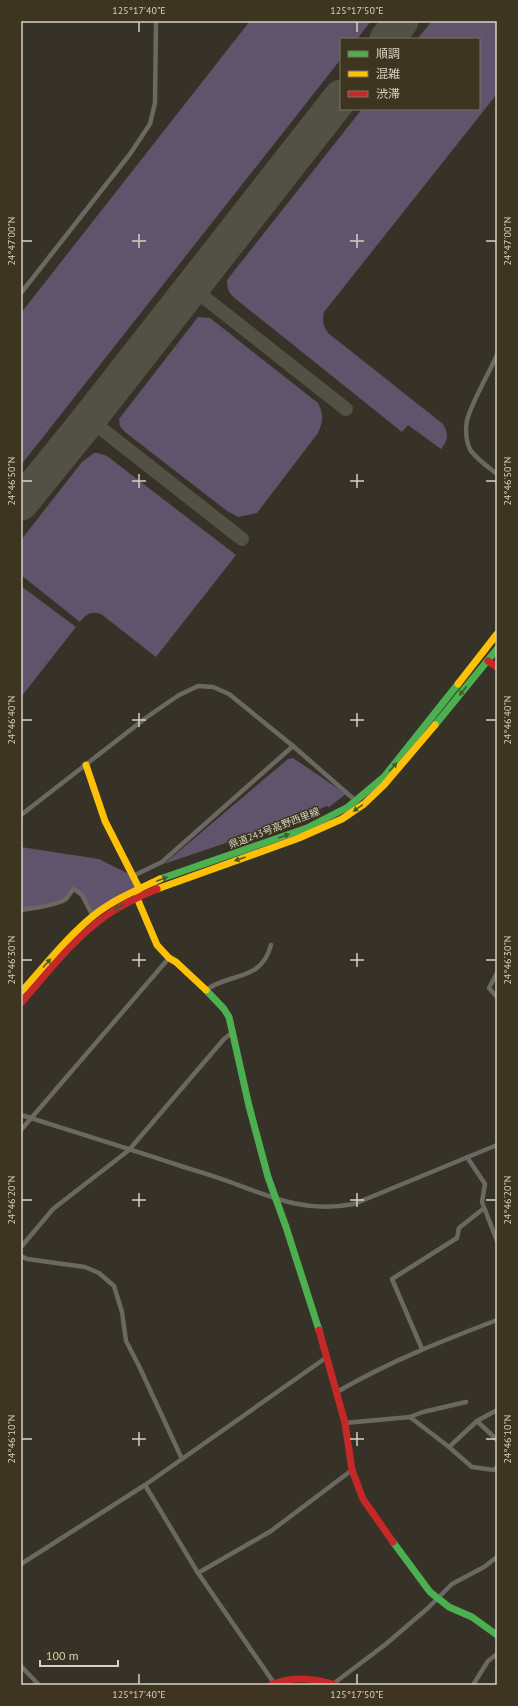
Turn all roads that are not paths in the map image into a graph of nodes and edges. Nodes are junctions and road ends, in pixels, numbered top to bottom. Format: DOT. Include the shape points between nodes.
graph roads {
  1 [pos="156,21"];
  2 [pos="21,293"];
  3 [pos="497,355"];
  4 [pos="497,474"];
  5 [pos="497,634"];
  6 [pos="497,649"];
  7 [pos="488,661"];
  8 [pos="497,667"];
  9 [pos="293,746"];
  10 [pos="86,765"];
  11 [pos="356,801"];
  12 [pos="21,815"];
  13 [pos="133,876"];
  14 [pos="139,888"];
  15 [pos="137,898"];
  16 [pos="21,910"];
  17 [pos="93,916"];
  18 [pos="271,945"];
  19 [pos="169,958"];
  20 [pos="497,973"];
  21 [pos="206,990"];
  22 [pos="21,992"];
  23 [pos="497,997"];
  24 [pos="21,1004"];
  25 [pos="233,1032"];
  26 [pos="21,1115"];
  27 [pos="31,1118"];
  28 [pos="21,1130"];
  29 [pos="497,1144"];
  30 [pos="129,1150"];
  31 [pos="467,1157"];
  32 [pos="276,1200"];
  33 [pos="483,1209"];
  34 [pos="496,1232"];
  35 [pos="497,1241"];
  36 [pos="21,1247"];
  37 [pos="21,1256"];
  38 [pos="497,1320"];
  39 [pos="422,1349"];
  40 [pos="327,1358"];
  41 [pos="337,1392"];
  42 [pos="466,1402"];
  43 [pos="497,1410"];
  44 [pos="410,1418"];
  45 [pos="477,1421"];
  46 [pos="345,1423"];
  47 [pos="497,1440"];
  48 [pos="449,1447"];
  49 [pos="182,1459"];
  50 [pos="496,1469"];
  51 [pos="352,1470"];
  52 [pos="145,1485"];
  53 [pos="497,1557"];
  54 [pos="21,1564"];
  55 [pos="198,1574"];
  56 [pos="437,1599"];
  57 [pos="497,1635"];
  58 [pos="497,1654"];
  59 [pos="21,1666"];
  60 [pos="303,1682"];
  61 [pos="273,1684"];
  62 [pos="39,1685"];
  63 [pos="334,1685"];
  64 [pos="473,1685"];
  1 -- 2 [label="street" via="155,103 150,124 130,154"];
  3 -- 4 [label="street" via="472,409 466,429 472,451"];
  11 -- 5 [label="main road, 県道243号高野西里線, one-way" via="384,777 402,757"];
  6 -- 7 [label="main road, 県道243号高野西里線"];
  7 -- 8 [label="main road"];
  7 -- 15 [label="main road, 県道243号高野西里線, one-way" via="390,780 350,814 310,834 177,881"];
  9 -- 10 [label="street" via="229,694 213,687 198,686 179,695"];
  9 -- 11 [label="street"];
  9 -- 13 [label="street" via="162,862"];
  10 -- 12 [label="street"];
  10 -- 13 [label="main road" via="105,821"];
  14 -- 11 [label="main road, 県道243号高野西里線, one-way" via="308,828"];
  13 -- 14 [label="main road"];
  14 -- 15 [label="main road"];
  14 -- 17 [label="main road, 県道243号高野西里線"];
  15 -- 19 [label="main road" via="157,945"];
  15 -- 24 [label="main road, 県道243号高野西里線, one-way" via="108,914 82,936"];
  16 -- 17 [label="street" via="52,904 66,898 74,889 82,895"];
  22 -- 17 [label="main road, 県道243号高野西里線, one-way"];
  18 -- 21 [label="street" via="268,956 259,968"];
  19 -- 21 [label="main road"];
  19 -- 27 [label="street"];
  20 -- 23 [label="street" via="489,988"];
  21 -- 25 [label="main road" via="227,1013"];
  25 -- 30 [label="street" via="224,1039"];
  25 -- 32 [label="main road" via="252,1119"];
  26 -- 27 [label="street"];
  27 -- 28 [label="street"];
  27 -- 30 [label="street"];
  29 -- 31 [label="street"];
  30 -- 32 [label="street" via="231,1182"];
  30 -- 36 [label="street" via="52,1209"];
  31 -- 32 [label="street" via="354,1204 318,1207"];
  31 -- 33 [label="street" via="485,1184"];
  32 -- 40 [label="main road"];
  33 -- 34 [label="street"];
  33 -- 39 [label="street" via="459,1228 457,1238 392,1279"];
  34 -- 35 [label="street"];
  37 -- 49 [label="street" via="85,1267 99,1273 114,1286 122,1312 126,1341"];
  38 -- 39 [label="street"];
  39 -- 41 [label="street" via="363,1376"];
  40 -- 41 [label="main road"];
  40 -- 49 [label="street"];
  41 -- 46 [label="main road"];
  42 -- 44 [label="street" via="423,1412"];
  43 -- 45 [label="street"];
  44 -- 46 [label="street"];
  44 -- 48 [label="street"];
  45 -- 47 [label="street"];
  45 -- 48 [label="street"];
  46 -- 51 [label="main road"];
  48 -- 50 [label="street" via="472,1467"];
  49 -- 52 [label="street"];
  51 -- 55 [label="street" via="272,1531"];
  51 -- 56 [label="main road" via="363,1499 407,1563"];
  52 -- 54 [label="street"];
  52 -- 55 [label="street"];
  53 -- 56 [label="street" via="452,1584"];
  55 -- 61 [label="street"];
  56 -- 57 [label="main road" via="485,1625"];
  56 -- 63 [label="street"];
  58 -- 64 [label="street" via="488,1661"];
  59 -- 62 [label="street"];
  60 -- 61 [label="main road"];
  60 -- 63 [label="main road"];
}
